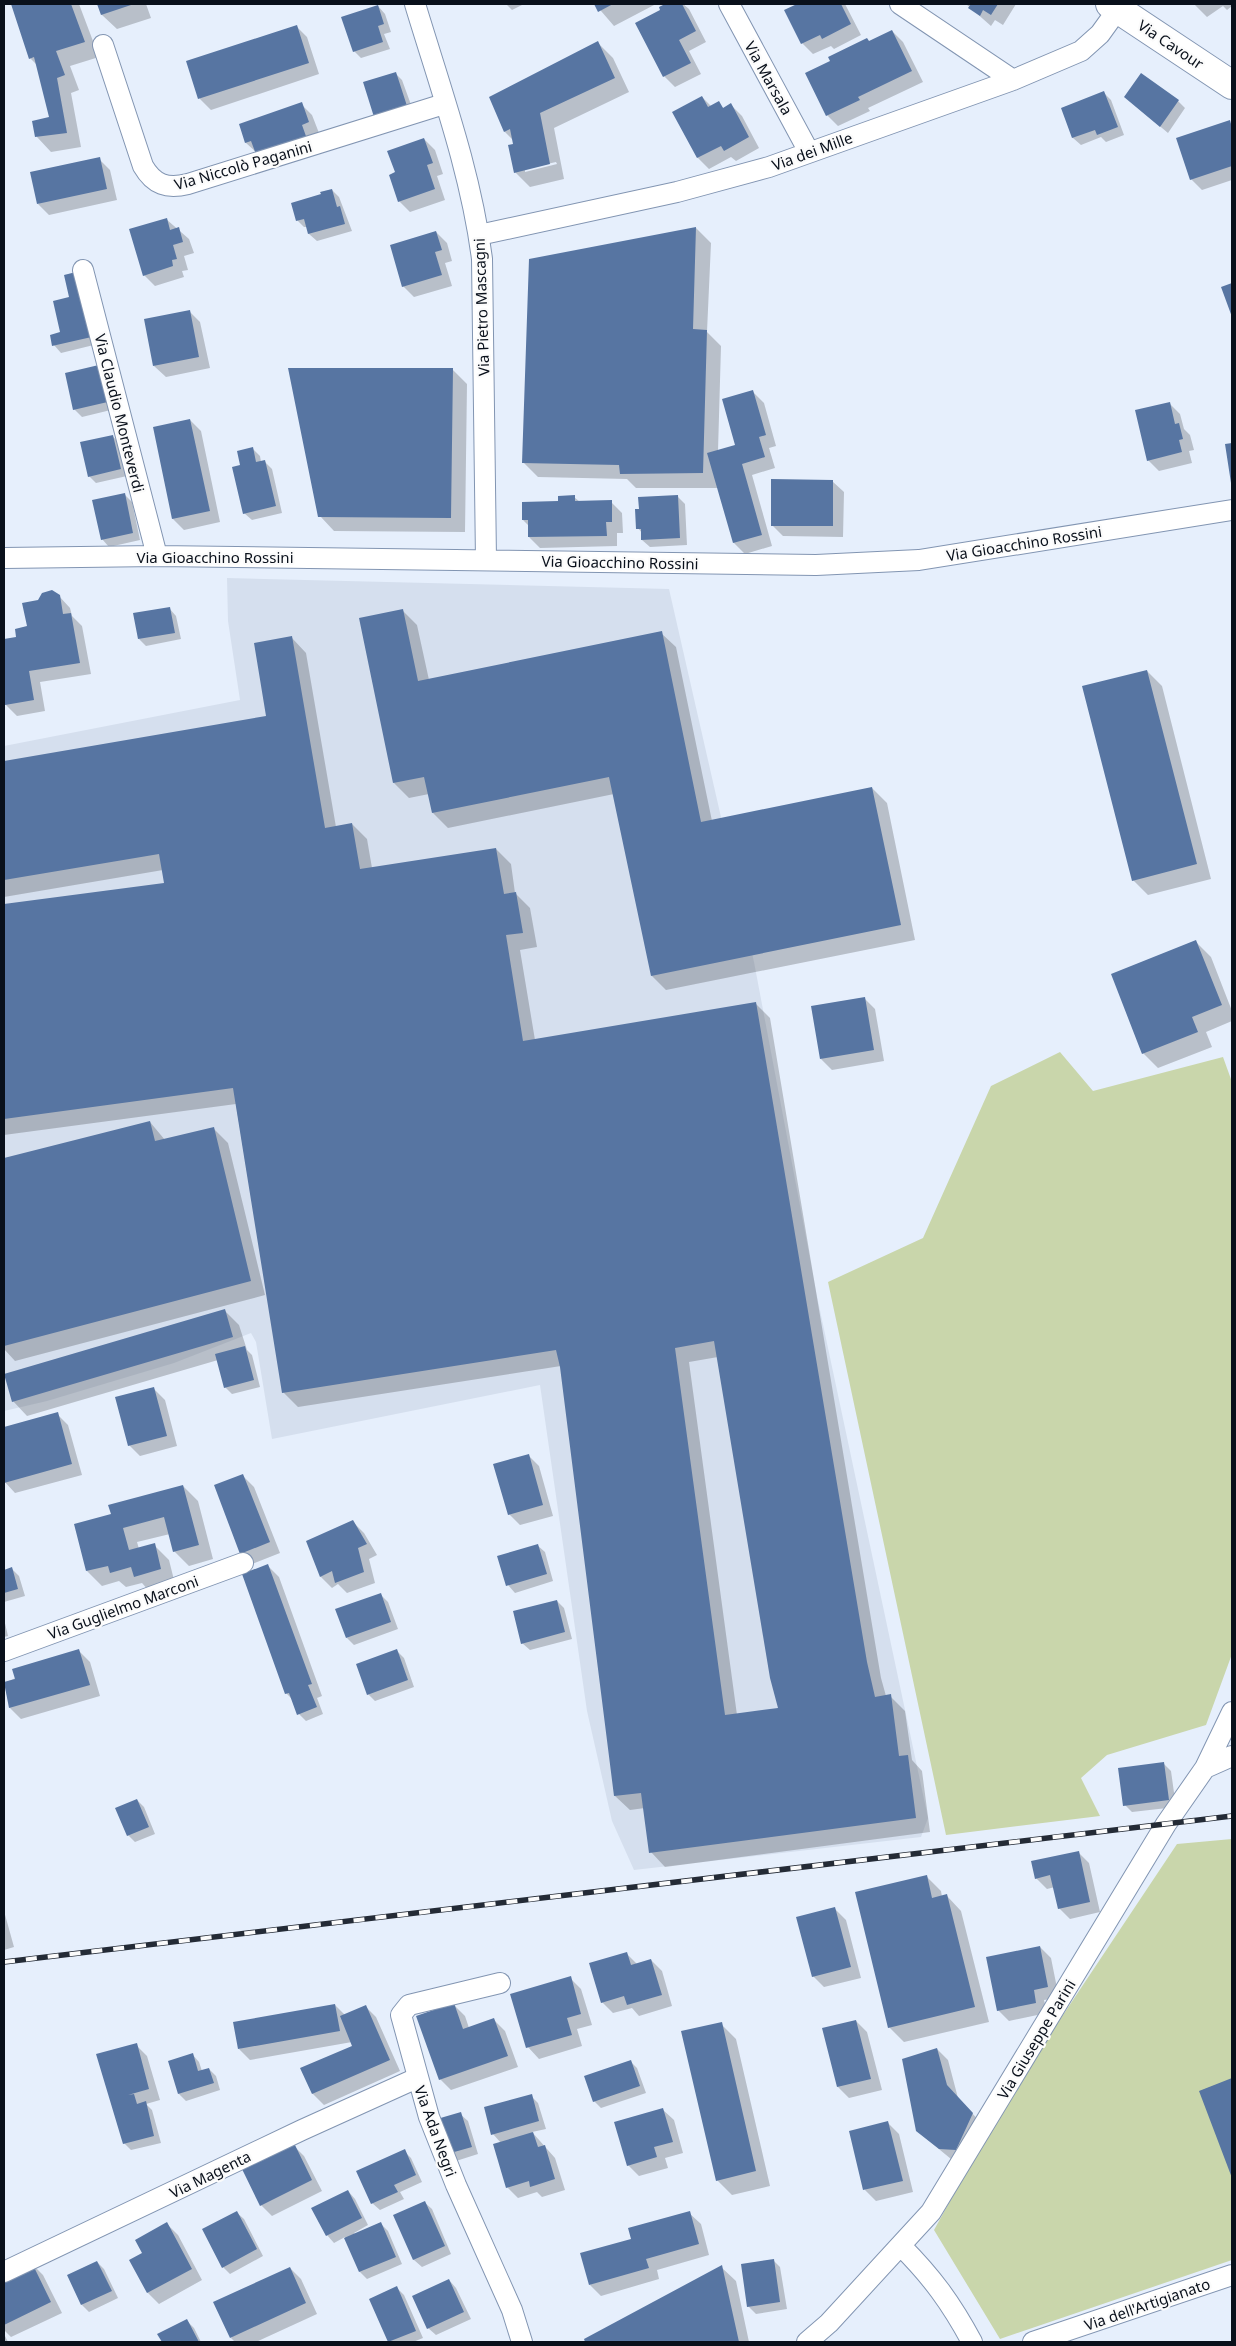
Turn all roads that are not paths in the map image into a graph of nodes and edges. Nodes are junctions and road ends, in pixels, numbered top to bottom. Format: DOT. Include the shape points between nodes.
graph roads {
  1 [pos="415,4"];
  2 [pos="729,4"];
  3 [pos="900,4"];
  4 [pos="1114,6"];
  5 [pos="103,44"];
  6 [pos="1013,80"];
  7 [pos="1232,85"];
  8 [pos="444,104"];
  9 [pos="810,152"];
  10 [pos="479,235"];
  11 [pos="83,270"];
  12 [pos="1232,510"];
  13 [pos="157,556"];
  14 [pos="4,558"];
  15 [pos="486,560"];
  16 [pos="242,1563"];
  17 [pos="4,1651"];
  18 [pos="1232,1712"];
  19 [pos="1232,1756"];
  20 [pos="1205,1768"];
  21 [pos="500,1983"];
  22 [pos="417,2078"];
  23 [pos="901,2246"];
  24 [pos="4,2272"];
  25 [pos="1232,2275"];
  26 [pos="522,2342"];
  27 [pos="808,2342"];
  28 [pos="972,2342"];
  29 [pos="1033,2342"];
  1 -- 8 [label="street, Via Pietro Mascagni"];
  2 -- 9 [label="street, Via Marsala"];
  3 -- 6 [label="street"];
  4 -- 6 [label="street, Via dei Mille" via="1100,34 1081,52"];
  4 -- 7 [label="street, Via Cavour"];
  5 -- 8 [label="street, Via Niccolò Paganini" via="142,166 155,182 166,187 188,184"];
  6 -- 9 [label="street, Via dei Mille"];
  8 -- 10 [label="street, Via Pietro Mascagni"];
  9 -- 10 [label="street, Via dei Mille" via="769,167 677,192"];
  10 -- 15 [label="street, Via Pietro Mascagni"];
  11 -- 13 [label="street, Via Claudio Monteverdi"];
  12 -- 15 [label="street, Via Gioacchino Rossini" via="919,560 816,565"];
  13 -- 14 [label="street, Via Gioacchino Rossini"];
  13 -- 15 [label="street, Via Gioacchino Rossini"];
  16 -- 17 [label="street, Via Guglielmo Marconi"];
  18 -- 20 [label="street, Via Giuseppe Parini"];
  19 -- 20 [label="street"];
  20 -- 23 [label="street, Via Giuseppe Parini" via="1166,1824 931,2212"];
  21 -- 22 [label="street, Via Ada Negri" via="408,2005 401,2015"];
  22 -- 24 [label="street, Via Magenta"];
  22 -- 26 [label="street, Via Ada Negri" via="456,2185 512,2310"];
  23 -- 27 [label="street, Via Giuseppe Parini"];
  23 -- 28 [label="street" via="926,2271 953,2306"];
  25 -- 29 [label="street, Via dell'Artigianato"];
}
